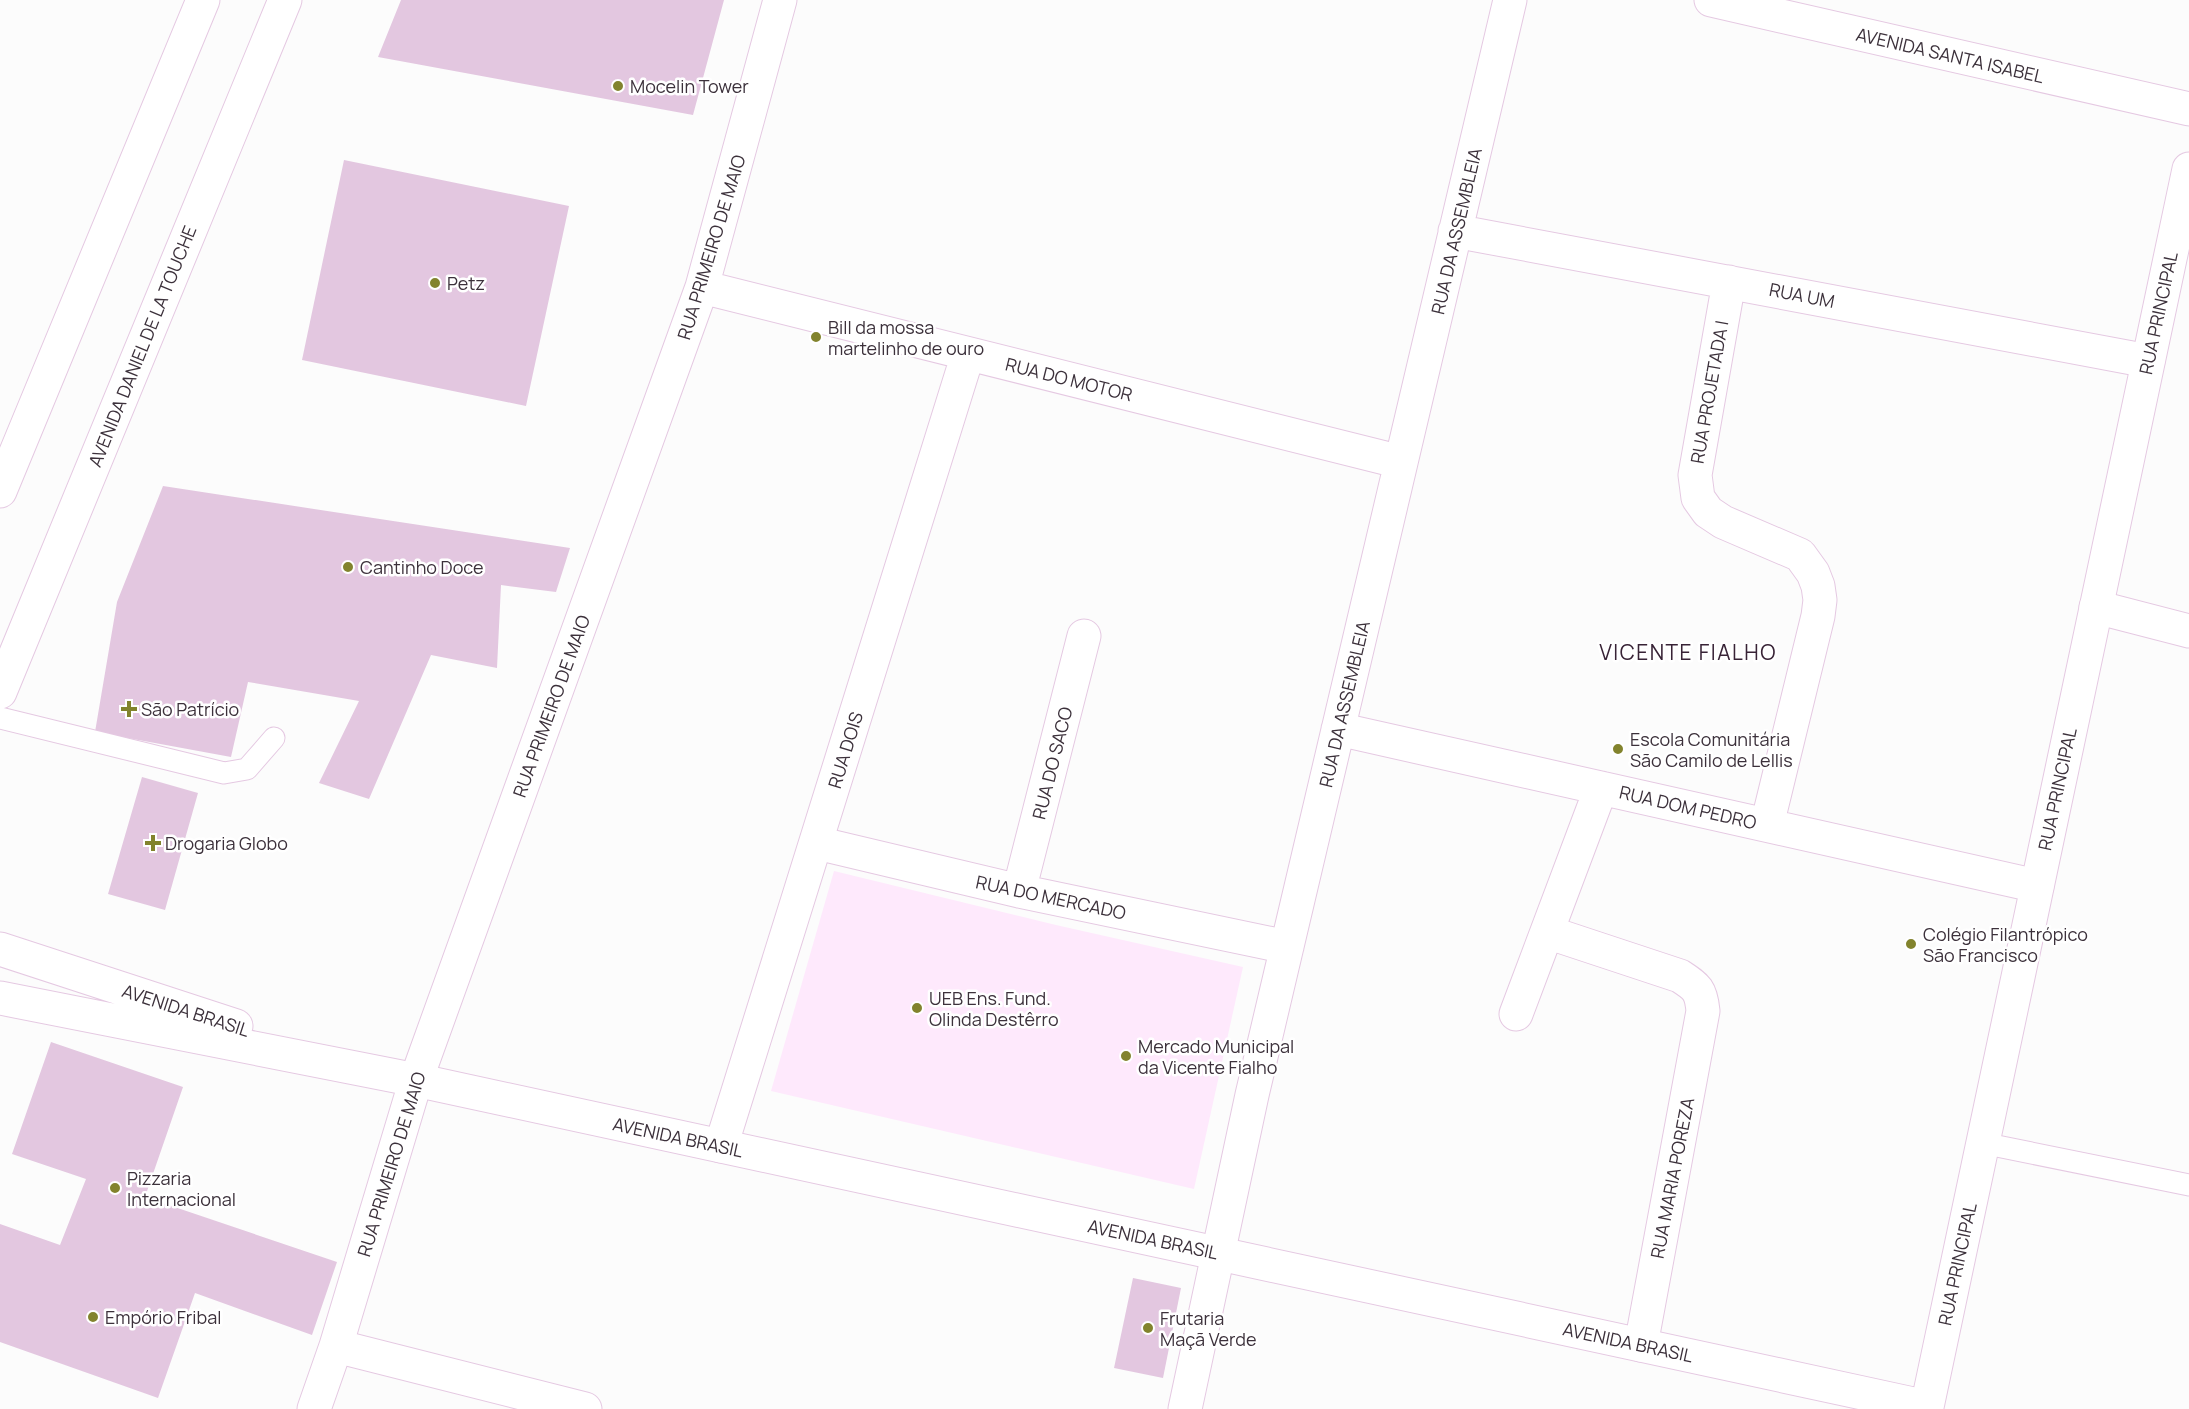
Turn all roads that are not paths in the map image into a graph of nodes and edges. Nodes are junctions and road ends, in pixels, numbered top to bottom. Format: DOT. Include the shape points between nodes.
graph roads {
  1 [pos="202,0"];
  2 [pos="285,0"];
  3 [pos="780,0"];
  4 [pos="1510,0"];
  5 [pos="1711,0"];
  6 [pos="2189,109"];
  7 [pos="2189,169"];
  8 [pos="1455,231"];
  9 [pos="1729,282"];
  10 [pos="702,287"];
  11 [pos="968,354"];
  12 [pos="2148,361"];
  13 [pos="1401,462"];
  14 [pos="0,491"];
  15 [pos="2096,607"];
  16 [pos="2189,631"];
  17 [pos="1084,636"];
  18 [pos="0,693"];
  19 [pos="0,717"];
  20 [pos="1338,729"];
  21 [pos="274,738"];
  22 [pos="1601,788"];
  23 [pos="1767,825"];
  24 [pos="816,843"];
  25 [pos="2037,886"];
  26 [pos="1019,891"];
  27 [pos="1548,933"];
  28 [pos="1287,947"];
  29 [pos="0,949"];
  30 [pos="0,998"];
  31 [pos="1516,1014"];
  32 [pos="372,1071"];
  33 [pos="416,1080"];
  34 [pos="1982,1143"];
  35 [pos="721,1146"];
  36 [pos="2189,1185"];
  37 [pos="1218,1253"];
  38 [pos="1641,1345"];
  39 [pos="336,1346"];
  40 [pos="1929,1408"];
  41 [pos="315,1409"];
  42 [pos="585,1409"];
  43 [pos="1185,1409"];
  1 -- 14 [label="street"];
  2 -- 18 [label="street, AVENIDA DANIEL DE LA TOUCHE"];
  3 -- 10 [label="street, RUA PRIMEIRO DE MAIO"];
  4 -- 8 [label="street, RUA DA ASSEMBLEIA"];
  5 -- 6 [label="street, AVENIDA SANTA ISABEL"];
  7 -- 12 [label="street, RUA PRINCIPAL"];
  8 -- 9 [label="street, RUA UM"];
  8 -- 13 [label="street, RUA DA ASSEMBLEIA"];
  9 -- 12 [label="street, RUA UM"];
  9 -- 23 [label="street, RUA PROJETADA I" via="1695,475 1698,498 1708,512 1723,522 1800,555 1813,573 1820,600"];
  10 -- 11 [label="street, RUA DO MOTOR"];
  10 -- 33 [label="street, RUA PRIMEIRO DE MAIO"];
  11 -- 13 [label="street, RUA DO MOTOR"];
  11 -- 24 [label="street, RUA DOIS"];
  12 -- 15 [label="street, RUA PRINCIPAL"];
  13 -- 20 [label="street, RUA DA ASSEMBLEIA"];
  15 -- 16 [label="street"];
  15 -- 25 [label="street, RUA PRINCIPAL"];
  17 -- 26 [label="street, RUA DO SACO"];
  19 -- 21 [label="lane" via="224,773 247,769"];
  20 -- 22 [label="street, RUA DOM PEDRO"];
  20 -- 28 [label="street, RUA DA ASSEMBLEIA"];
  22 -- 23 [label="street, RUA DOM PEDRO"];
  22 -- 27 [label="street"];
  23 -- 25 [label="street, RUA DOM PEDRO"];
  24 -- 26 [label="street, RUA DO MERCADO"];
  24 -- 35 [label="street, RUA DOIS"];
  25 -- 34 [label="street, RUA PRINCIPAL"];
  26 -- 28 [label="street, RUA DO MERCADO"];
  27 -- 31 [label="street"];
  27 -- 38 [label="street, RUA MARIA POREZA" via="1680,976 1702,996 1703,1011"];
  28 -- 37 [label="street, RUA DA ASSEMBLEIA"];
  29 -- 32 [label="street, AVENIDA BRASIL"];
  30 -- 32 [label="street, AVENIDA BRASIL"];
  32 -- 33 [label="street, AVENIDA BRASIL"];
  33 -- 35 [label="street, AVENIDA BRASIL"];
  33 -- 39 [label="street, RUA PRIMEIRO DE MAIO"];
  34 -- 36 [label="lane"];
  34 -- 40 [label="street, RUA PRINCIPAL"];
  35 -- 37 [label="street, AVENIDA BRASIL"];
  37 -- 38 [label="street, AVENIDA BRASIL"];
  37 -- 43 [label="street, RUA DA ASSEMBLEIA"];
  38 -- 40 [label="street, AVENIDA BRASIL"];
  39 -- 41 [label="street, RUA PRIMEIRO DE MAIO"];
  39 -- 42 [label="street"];
}
